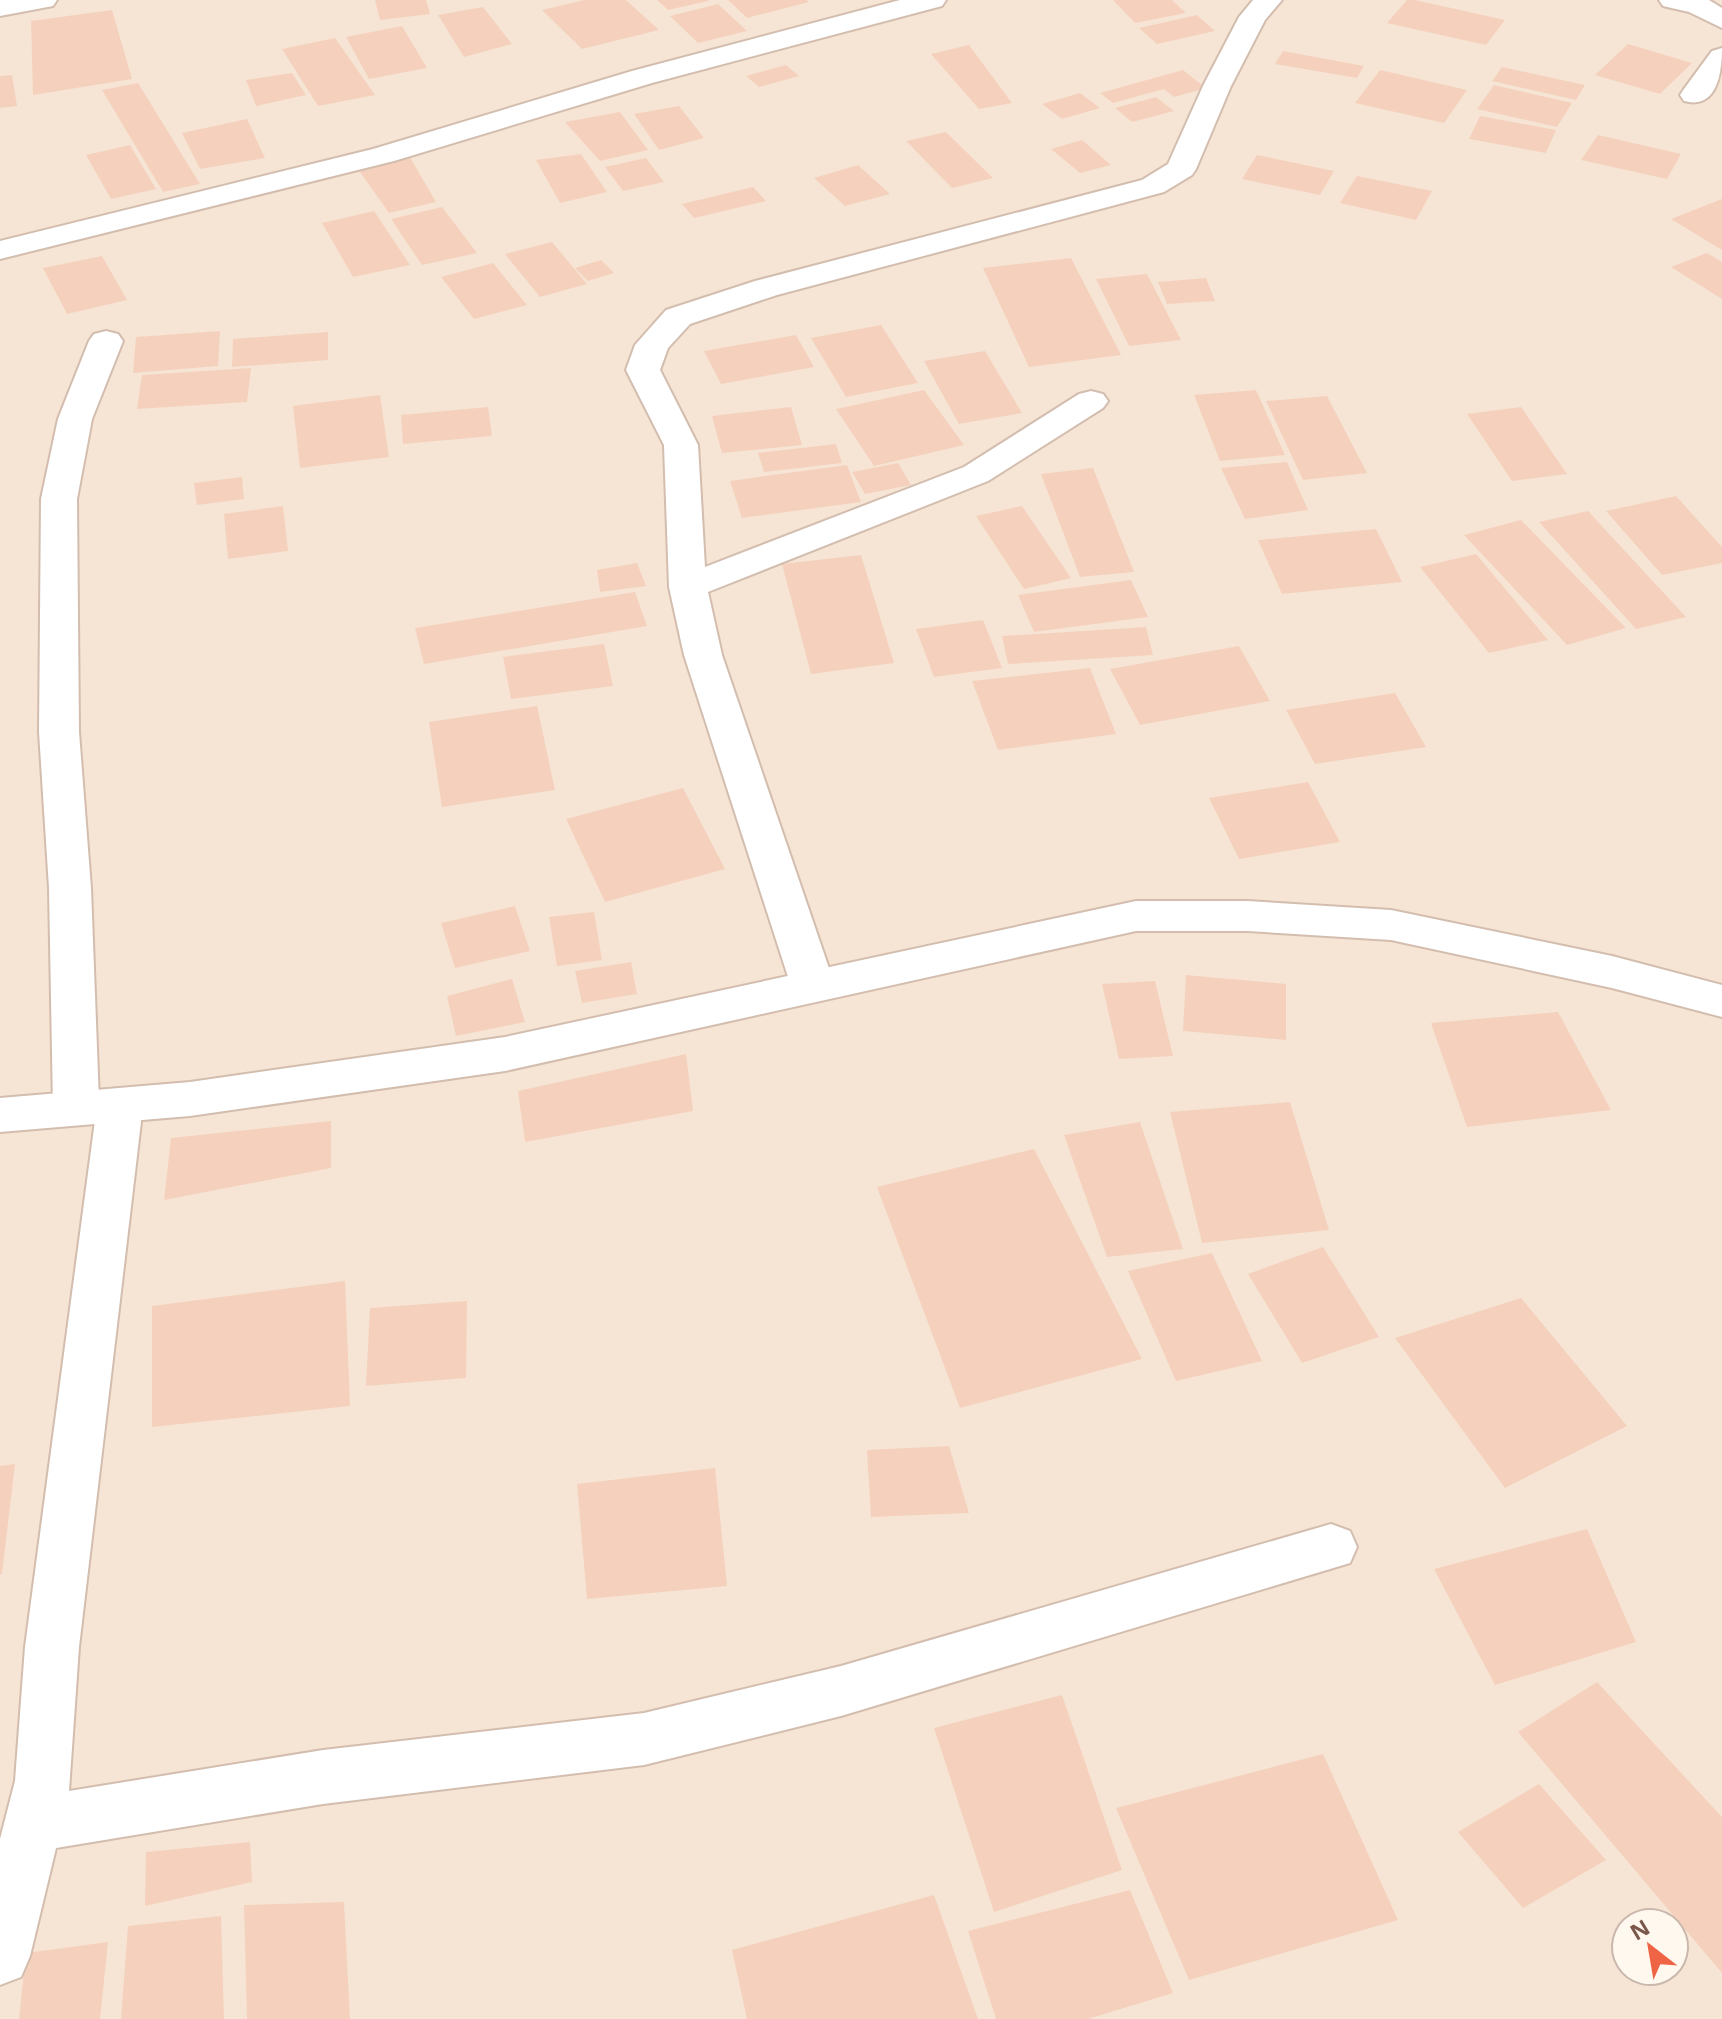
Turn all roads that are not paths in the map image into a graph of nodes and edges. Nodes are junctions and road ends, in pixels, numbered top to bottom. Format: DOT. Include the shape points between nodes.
graph roads {
  1 [pos="43,0"];
  2 [pos="932,0"];
  3 [pos="1268,0"];
  4 [pos="1673,0"];
  5 [pos="0,8"];
  6 [pos="1722,20"];
  7 [pos="1722,57"];
  8 [pos="1694,95"];
  9 [pos="0,250"];
  10 [pos="106,341"];
  11 [pos="1091,401"];
  12 [pos="688,587"];
  13 [pos="813,986"];
  14 [pos="1722,1001"];
  15 [pos="98,1106"];
  16 [pos="0,1115"];
  17 [pos="1331,1547"];
  18 [pos="33,1824"];
  19 [pos="0,1956"];
  1 -- 5 [label="street"];
  2 -- 9 [label="street" via="642,77 383,155"];
  3 -- 12 [label="street" via="1253,17 1217,86 1181,169 1153,186 766,288 678,317 652,345 643,370 681,445"];
  4 -- 6 [label="street" via="1698,5"];
  7 -- 8 [label="street"];
  10 -- 15 [label="street" via="75,419 59,499 59,732 70,888"];
  11 -- 12 [label="street" via="976,474"];
  12 -- 13 [label="street" via="703,655"];
  13 -- 14 [label="street" via="1136,916 1248,916 1391,925"];
  13 -- 15 [label="street" via="505,1054 190,1099"];
  15 -- 16 [label="street"];
  15 -- 18 [label="street" via="43,1781"];
  17 -- 18 [label="street" via="841,1691 644,1739 323,1777"];
  18 -- 19 [label="street"];
}
